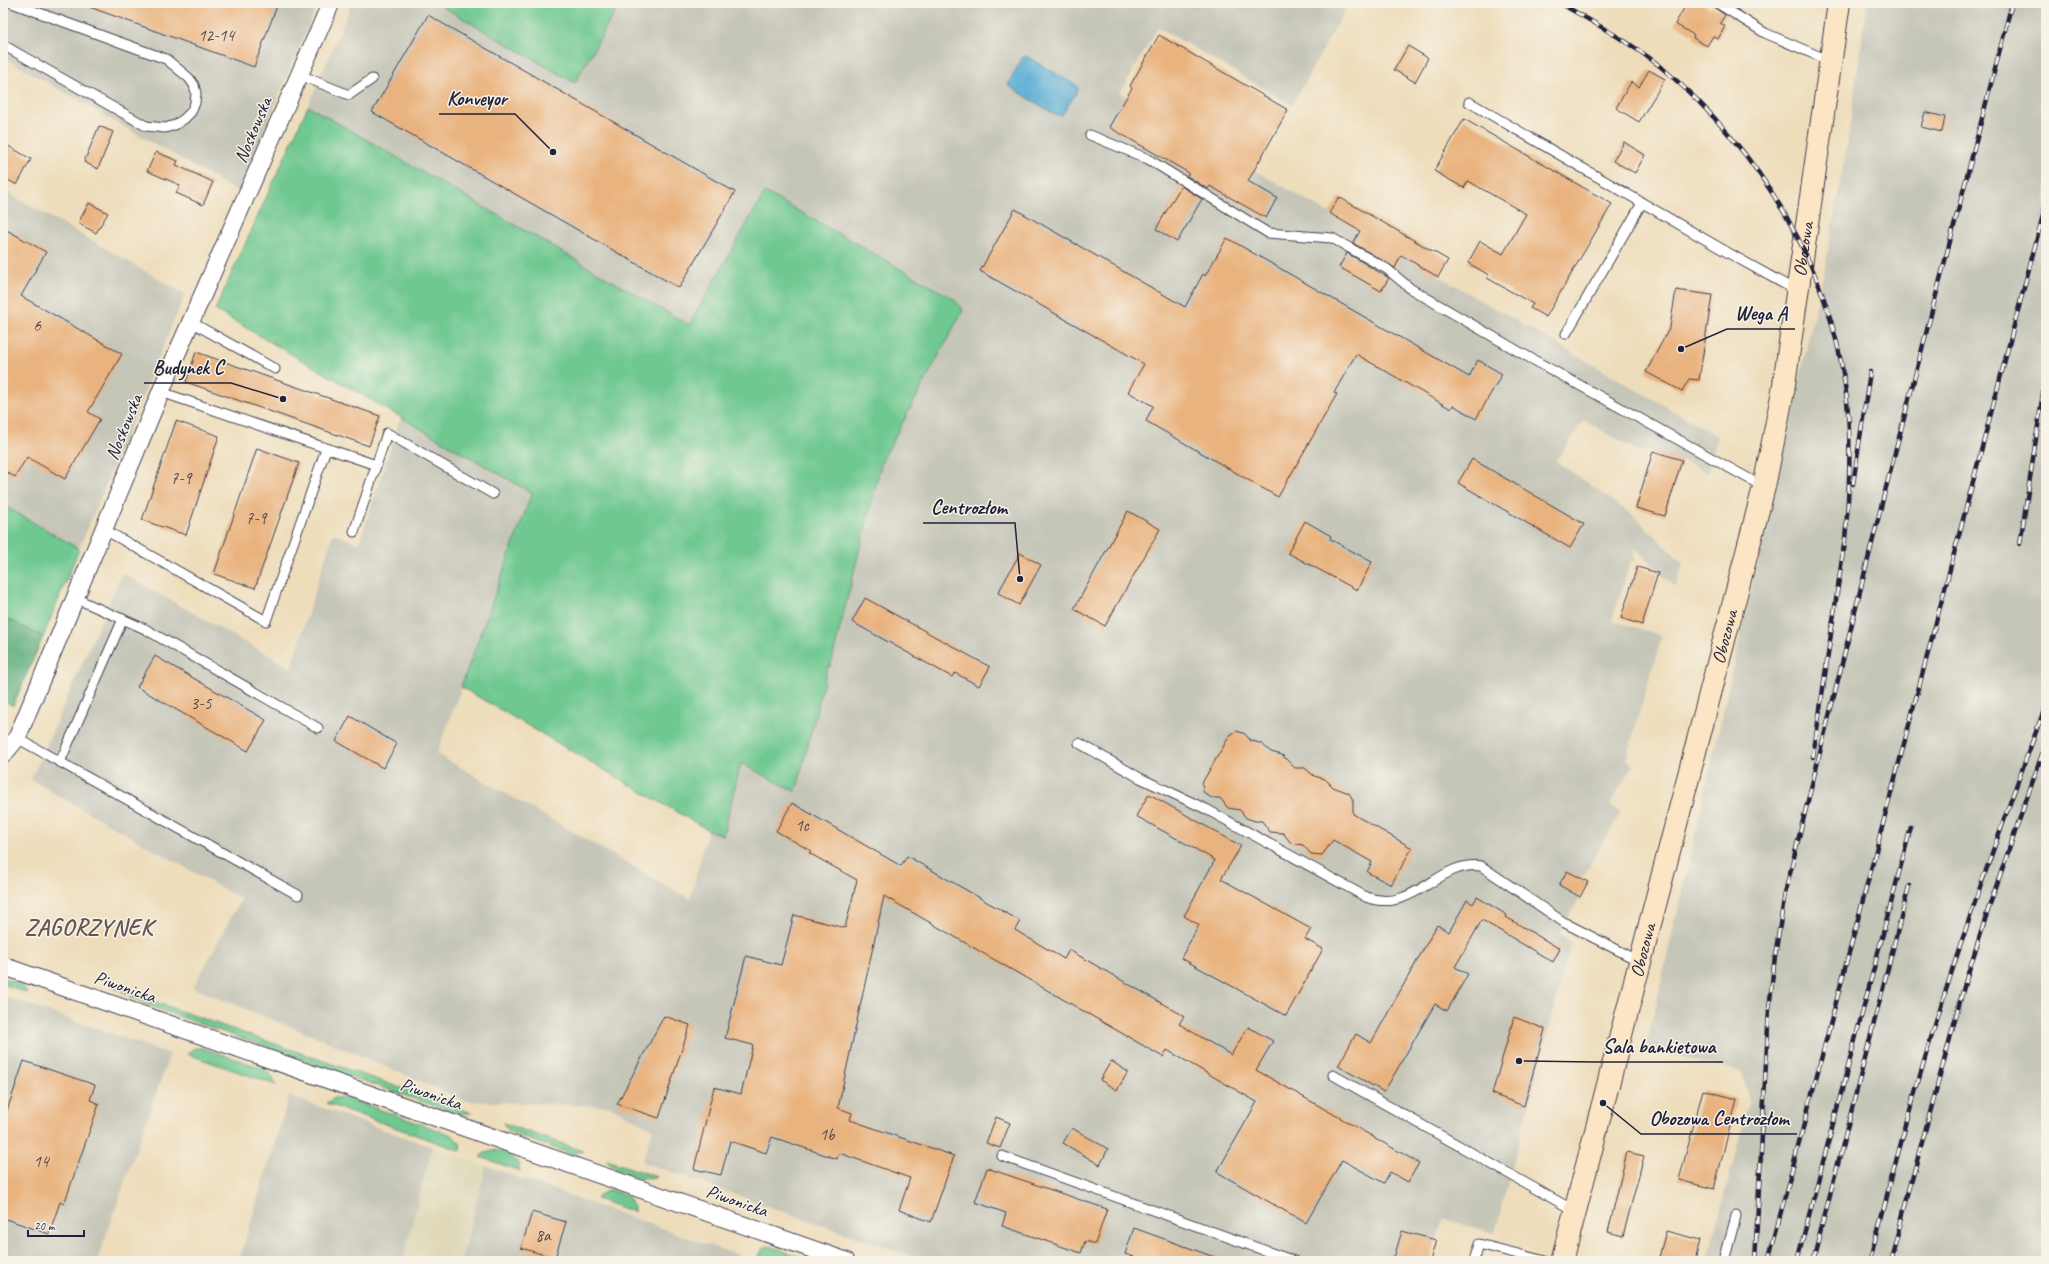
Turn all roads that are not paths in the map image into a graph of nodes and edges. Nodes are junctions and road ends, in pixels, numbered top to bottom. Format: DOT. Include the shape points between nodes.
graph roads {
  1 [pos="12,3"];
  2 [pos="331,3"];
  3 [pos="1717,3"];
  4 [pos="1839,3"];
  5 [pos="3,45"];
  6 [pos="1830,61"];
  7 [pos="300,75"];
  8 [pos="372,78"];
  9 [pos="1469,102"];
  10 [pos="1090,135"];
  11 [pos="1642,203"];
  12 [pos="1797,291"];
  13 [pos="191,322"];
  14 [pos="1566,334"];
  15 [pos="275,369"];
  16 [pos="161,392"];
  17 [pos="326,449"];
  18 [pos="376,466"];
  19 [pos="1764,487"];
  20 [pos="493,494"];
  21 [pos="105,530"];
  22 [pos="354,532"];
  23 [pos="77,598"];
  24 [pos="123,619"];
  25 [pos="318,728"];
  26 [pos="17,738"];
  27 [pos="1079,743"];
  28 [pos="3,756"];
  29 [pos="60,762"];
  30 [pos="298,896"];
  31 [pos="1641,962"];
  32 [pos="3,966"];
  33 [pos="1333,1075"];
  34 [pos="1002,1156"];
  35 [pos="1575,1211"];
  36 [pos="1736,1216"];
  37 [pos="846,1261"];
  38 [pos="1294,1261"];
  39 [pos="1474,1261"];
  40 [pos="1545,1261"];
  41 [pos="1562,1261"];
  42 [pos="1724,1261"];
  1 -- 5 [label="lane" via="166,59 194,85 195,103 184,120 175,125 165,128 146,126"];
  2 -- 7 [label="street, Noskowska"];
  3 -- 6 [label="lane" via="1766,33"];
  4 -- 6 [label="street, Obozowa"];
  6 -- 12 [label="street, Obozowa"];
  7 -- 8 [label="lane" via="349,95"];
  7 -- 13 [label="street, Noskowska"];
  9 -- 11 [label="lane"];
  10 -- 19 [label="lane" via="1148,159 1268,233 1332,238 1388,269 1411,289 1523,354"];
  11 -- 12 [label="lane"];
  11 -- 14 [label="lane"];
  12 -- 19 [label="street, Obozowa" via="1783,391"];
  13 -- 15 [label="lane"];
  13 -- 16 [label="street, Noskowska"];
  16 -- 17 [label="lane"];
  16 -- 21 [label="street, Noskowska"];
  17 -- 18 [label="lane"];
  17 -- 21 [label="lane" via="266,621"];
  18 -- 20 [label="lane" via="387,432"];
  18 -- 22 [label="lane"];
  19 -- 31 [label="street, Obozowa"];
  21 -- 23 [label="street, Noskowska"];
  23 -- 24 [label="lane"];
  23 -- 26 [label="street, Noskowska"];
  24 -- 25 [label="lane"];
  24 -- 29 [label="lane"];
  26 -- 28 [label="street, Noskowska"];
  26 -- 29 [label="lane"];
  27 -- 31 [label="lane" via="1366,897 1395,901 1460,867 1473,864 1481,866 1565,923"];
  29 -- 30 [label="lane"];
  31 -- 35 [label="street, Obozowa"];
  32 -- 37 [label="street, Piwonicka"];
  33 -- 35 [label="lane"];
  34 -- 38 [label="lane"];
  35 -- 41 [label="street, Obozowa"];
  36 -- 42 [label="lane"];
  39 -- 40 [label="lane" via="1479,1244"];
}
